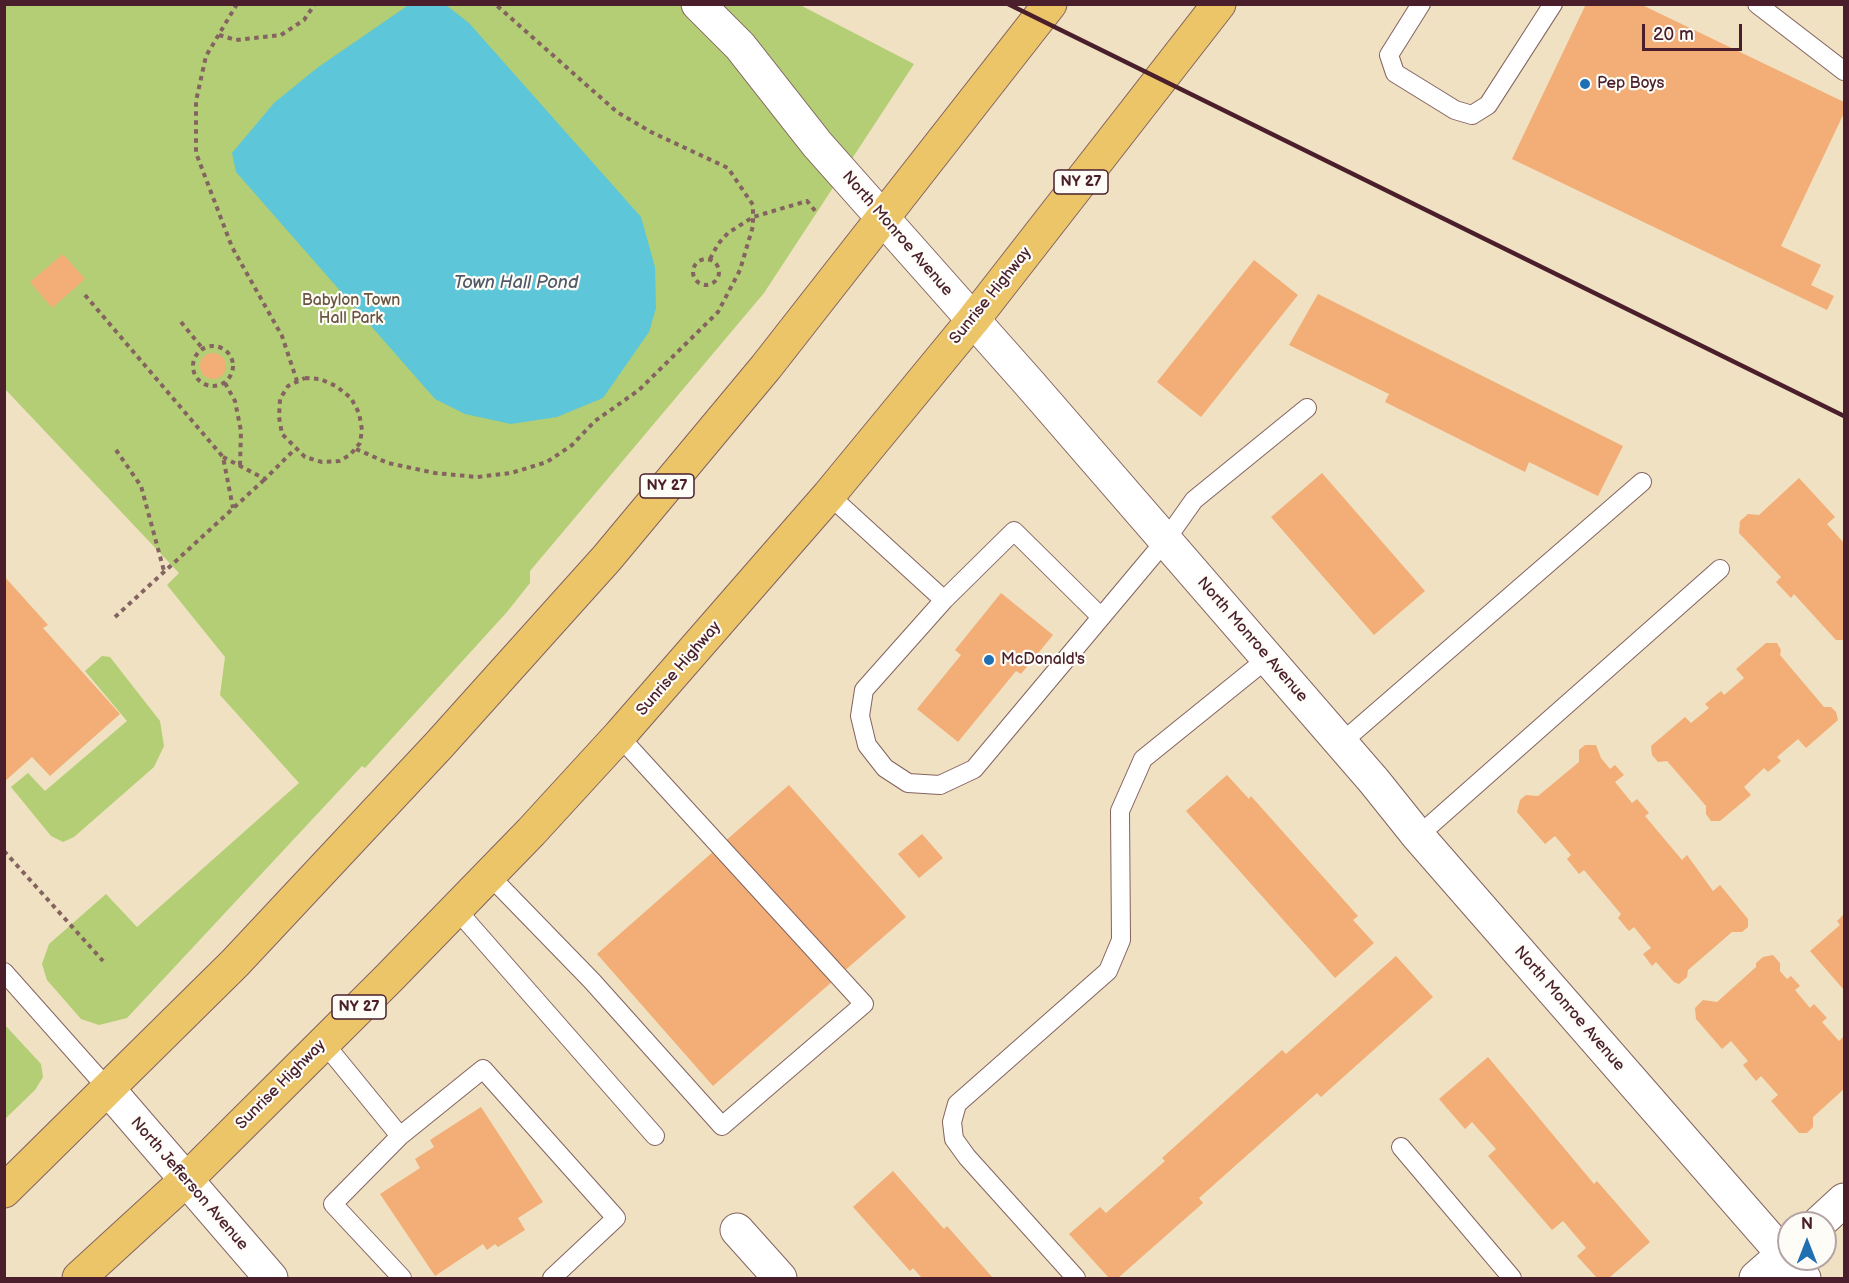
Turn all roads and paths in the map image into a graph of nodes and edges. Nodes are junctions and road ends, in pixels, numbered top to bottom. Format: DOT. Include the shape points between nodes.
graph roads {
  1 [pos="237,4"];
  2 [pos="315,4"];
  3 [pos="495,4"];
  4 [pos="698,4"];
  5 [pos="1050,4"];
  6 [pos="1189,4"];
  7 [pos="1219,4"];
  8 [pos="1421,4"];
  9 [pos="1553,4"];
  10 [pos="1757,4"];
  11 [pos="219,35"];
  12 [pos="1189,44"];
  13 [pos="1845,71"];
  14 [pos="817,213"];
  15 [pos="753,217"];
  16 [pos="883,218"];
  17 [pos="710,259"];
  18 [pos="85,295"];
  19 [pos="974,320"];
  20 [pos="181,322"];
  21 [pos="203,349"];
  22 [pos="297,381"];
  23 [pos="225,383"];
  24 [pos="1307,408"];
  25 [pos="295,449"];
  26 [pos="356,449"];
  27 [pos="116,450"];
  28 [pos="223,457"];
  29 [pos="240,466"];
  30 [pos="265,479"];
  31 [pos="1642,482"];
  32 [pos="829,495"];
  33 [pos="233,508"];
  34 [pos="1166,541"];
  35 [pos="1720,570"];
  36 [pos="164,571"];
  37 [pos="944,600"];
  38 [pos="1100,616"];
  39 [pos="115,617"];
  40 [pos="1268,658"];
  41 [pos="620,736"];
  42 [pos="1341,742"];
  43 [pos="1418,836"];
  44 [pos="4,851"];
  45 [pos="489,875"];
  46 [pos="456,909"];
  47 [pos="103,961"];
  48 [pos="4,972"];
  49 [pos="324,1043"];
  50 [pos="108,1089"];
  51 [pos="400,1136"];
  52 [pos="655,1136"];
  53 [pos="1401,1147"];
  54 [pos="186,1180"];
  55 [pos="4,1191"];
  56 [pos="1845,1200"];
  57 [pos="1833,1211"];
  58 [pos="737,1230"];
  59 [pos="1777,1242"];
  60 [pos="1777,1260"];
  61 [pos="79,1278"];
  62 [pos="271,1278"];
  63 [pos="402,1278"];
  64 [pos="552,1278"];
  65 [pos="780,1278"];
  66 [pos="1076,1278"];
  67 [pos="1512,1278"];
  68 [pos="1756,1278"];
  1 -- 11 [label="path"];
  2 -- 11 [label="path" via="304,20 281,35 236,40"];
  3 -- 15 [label="path" via="617,112 728,168 753,205"];
  4 -- 16 [label="street, North Monroe Avenue" via="765,75 817,144"];
  5 -- 16 [label="highway, NY 27"];
  6 -- 12 [label="highway"];
  7 -- 12 [label="highway, Sunrise Highway / NY 27"];
  8 -- 9 [label="lane" via="1389,55 1395,73 1455,110 1472,115 1488,105"];
  10 -- 13 [label="lane"];
  11 -- 22 [label="path" via="206,57 196,101 196,153 232,247 282,336"];
  12 -- 19 [label="highway, Sunrise Highway / NY 27"];
  14 -- 15 [label="path" via="807,201"];
  15 -- 17 [label="path" via="728,233"];
  15 -- 26 [label="path" via="740,270 718,312 639,390 547,462 511,473 477,477 388,463"];
  16 -- 19 [label="street, North Monroe Avenue"];
  16 -- 50 [label="highway, NY 27" via="707,437 539,634 236,963"];
  17 -- 17 [label="path" via="698,262 693,269 696,281 704,285 712,284 718,277 717,264"];
  18 -- 28 [label="path"];
  19 -- 32 [label="highway, Sunrise Highway / NY 27"];
  19 -- 34 [label="street, North Monroe Avenue"];
  20 -- 21 [label="path"];
  21 -- 23 [label="path" via="217,346 232,358 233,372"];
  21 -- 23 [label="path" via="193,364 196,377 206,385"];
  22 -- 25 [label="path" via="288,386 280,399 279,417 282,434"];
  22 -- 26 [label="path" via="320,379 351,398 362,430"];
  23 -- 29 [label="path" via="235,401 241,431"];
  24 -- 34 [label="lane" via="1194,500"];
  25 -- 26 [label="path" via="322,462 339,461"];
  25 -- 30 [label="path"];
  27 -- 36 [label="path" via="141,486"];
  28 -- 29 [label="path"];
  28 -- 33 [label="path"];
  29 -- 30 [label="path"];
  30 -- 33 [label="path"];
  31 -- 42 [label="lane"];
  32 -- 37 [label="lane"];
  32 -- 41 [label="highway, Sunrise Highway / NY 27"];
  33 -- 36 [label="path"];
  34 -- 38 [label="lane"];
  34 -- 40 [label="street, North Monroe Avenue"];
  35 -- 43 [label="lane"];
  36 -- 39 [label="path"];
  37 -- 38 [label="lane" via="1014,531"];
  37 -- 38 [label="lane" via="864,690 860,716 867,745 885,768 909,783 940,785 974,769"];
  40 -- 42 [label="street, North Monroe Avenue"];
  40 -- 66 [label="lane" via="1143,759 1120,811 1121,940 1108,971 957,1104 952,1122 954,1139"];
  41 -- 45 [label="highway, Sunrise Highway / NY 27"];
  41 -- 45 [label="lane" via="864,1004 723,1126 592,981"];
  42 -- 43 [label="street, North Monroe Avenue"];
  43 -- 59 [label="street, North Monroe Avenue"];
  44 -- 47 [label="path"];
  45 -- 46 [label="highway, Sunrise Highway / NY 27"];
  46 -- 49 [label="highway, Sunrise Highway / NY 27"];
  46 -- 52 [label="lane"];
  48 -- 50 [label="lane"];
  49 -- 51 [label="lane"];
  49 -- 54 [label="highway, Sunrise Highway / NY 27"];
  50 -- 54 [label="street, North Jefferson Avenue"];
  50 -- 55 [label="highway, NY 27"];
  51 -- 63 [label="lane" via="333,1204"];
  51 -- 64 [label="lane" via="483,1069 616,1218"];
  53 -- 67 [label="lane"];
  54 -- 61 [label="highway, Sunrise Highway / NY 27"];
  54 -- 62 [label="street, North Jefferson Avenue"];
  56 -- 57 [label="street"];
  58 -- 65 [label="street"];
  60 -- 68 [label="street"];
}
